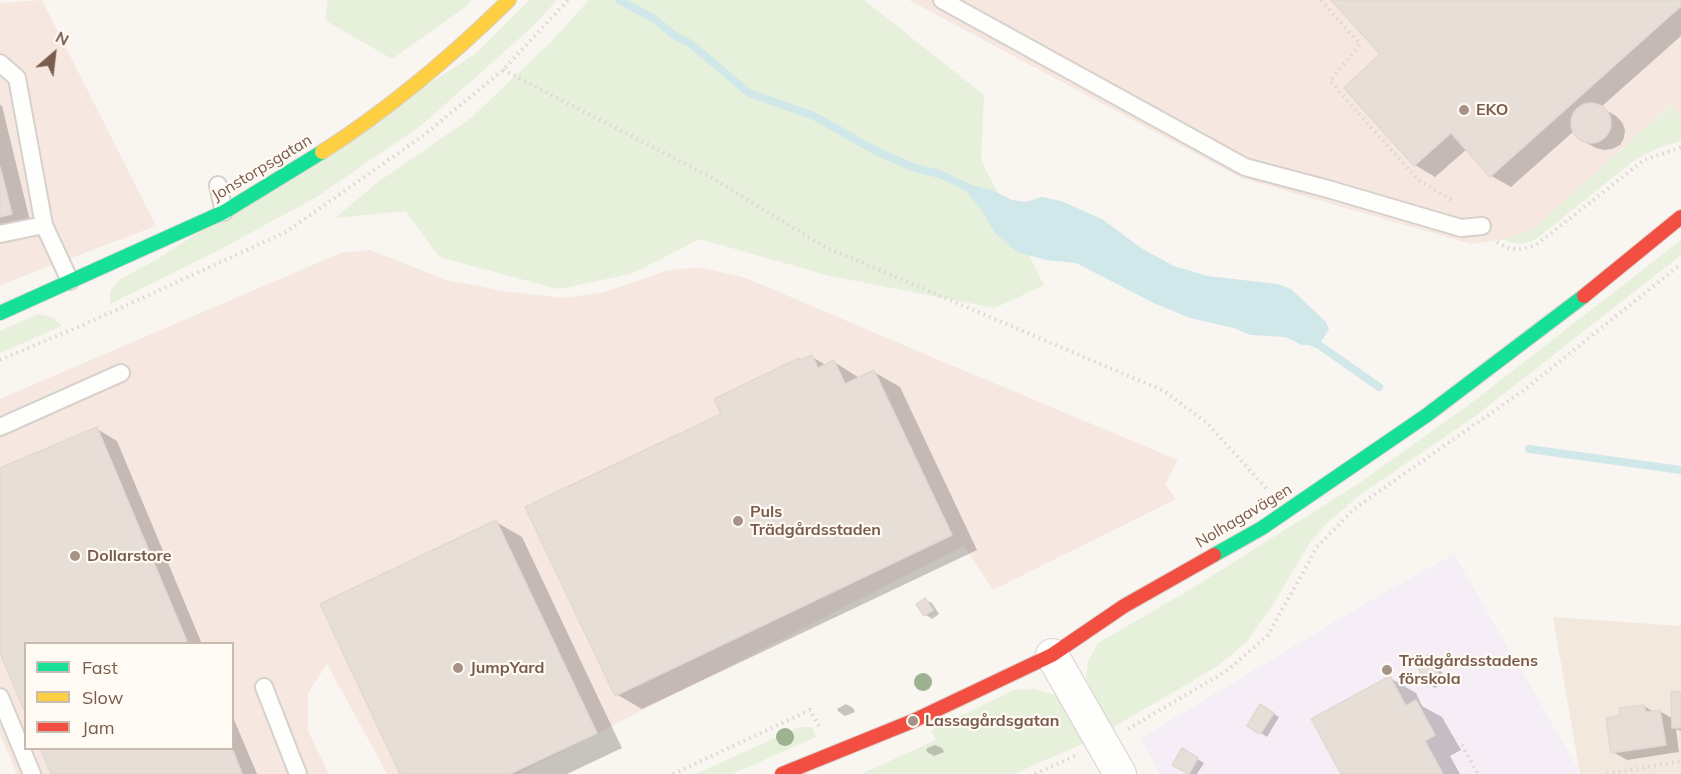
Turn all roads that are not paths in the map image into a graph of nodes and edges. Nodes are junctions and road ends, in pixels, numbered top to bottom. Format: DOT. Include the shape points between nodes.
graph roads {
  1 [pos="509,0"];
  2 [pos="942,0"];
  3 [pos="0,63"];
  4 [pos="218,185"];
  5 [pos="224,212"];
  6 [pos="1681,217"];
  7 [pos="44,225"];
  8 [pos="1482,226"];
  9 [pos="0,234"];
  10 [pos="70,281"];
  11 [pos="0,313"];
  12 [pos="121,373"];
  13 [pos="0,427"];
  14 [pos="1052,655"];
  15 [pos="264,687"];
  16 [pos="0,697"];
  17 [pos="32,774"];
  18 [pos="298,774"];
  19 [pos="782,774"];
  20 [pos="1120,774"];
  1 -- 5 [label="street, Jonstorpsgatan" via="395,100 333,145"];
  2 -- 8 [label="lane" via="1245,167 1461,228"];
  3 -- 7 [label="lane" via="17,78"];
  4 -- 5 [label="lane"];
  5 -- 10 [label="street, Jonstorpsgatan"];
  6 -- 14 [label="street, Nolhagavägen" via="1437,408 1262,528 1124,606"];
  7 -- 9 [label="lane"];
  7 -- 10 [label="lane"];
  10 -- 11 [label="street, Jonstorpsgatan"];
  12 -- 13 [label="lane"];
  14 -- 19 [label="street, Nolhagavägen" via="913,721"];
  14 -- 20 [label="street"];
  15 -- 18 [label="lane"];
  16 -- 17 [label="lane"];
}
